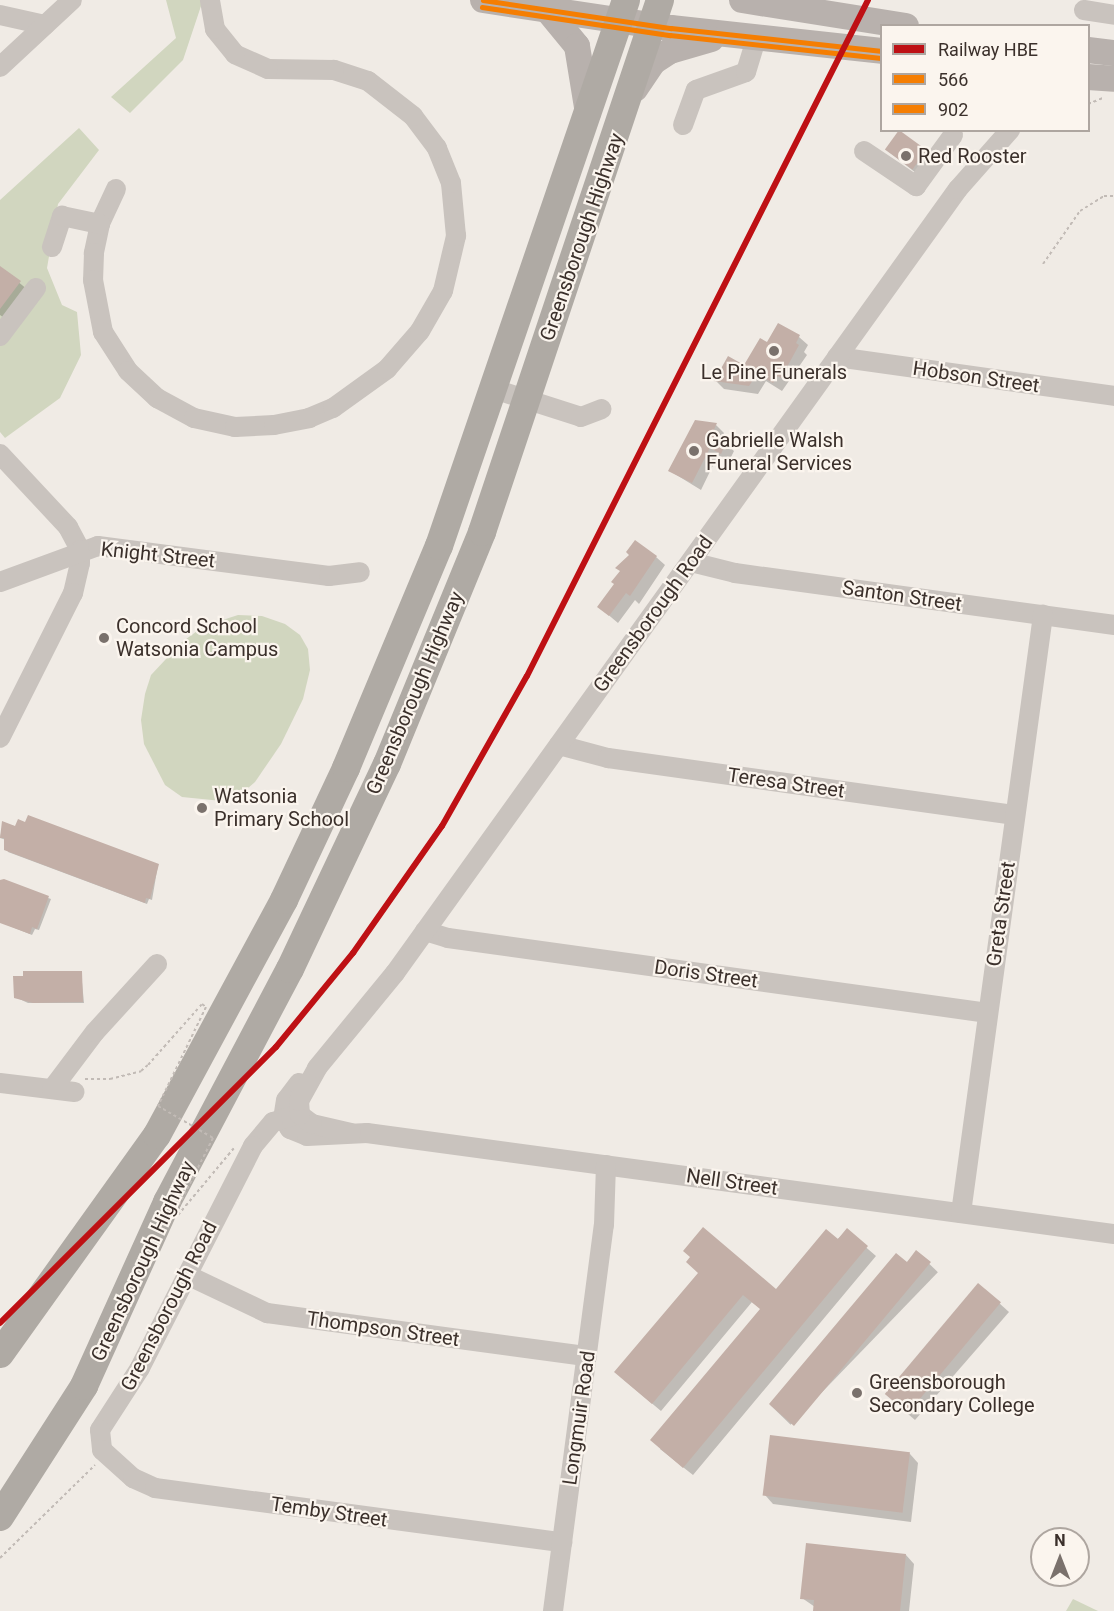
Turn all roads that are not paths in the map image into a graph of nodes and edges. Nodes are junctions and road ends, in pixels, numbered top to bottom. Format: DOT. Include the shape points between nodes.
graph roads {
  1 [pos="72,0"];
  2 [pos="210,0"];
  3 [pos="483,0"];
  4 [pos="745,0"];
  5 [pos="623,11"];
  6 [pos="549,12"];
  7 [pos="1083,12"];
  8 [pos="656,13"];
  9 [pos="0,15"];
  10 [pos="1114,15"];
  11 [pos="894,24"];
  12 [pos="45,25"];
  13 [pos="748,35"];
  14 [pos="1090,50"];
  15 [pos="880,51"];
  16 [pos="1114,53"];
  17 [pos="0,67"];
  18 [pos="1090,77"];
  19 [pos="1114,79"];
  20 [pos="627,103"];
  21 [pos="589,116"];
  22 [pos="684,125"];
  23 [pos="995,132"];
  24 [pos="1008,132"];
  25 [pos="953,135"];
  26 [pos="864,151"];
  27 [pos="983,156"];
  28 [pos="116,189"];
  29 [pos="100,224"];
  30 [pos="52,247"];
  31 [pos="36,288"];
  32 [pos="0,336"];
  33 [pos="837,357"];
  34 [pos="494,389"];
  35 [pos="1114,396"];
  36 [pos="526,401"];
  37 [pos="602,409"];
  38 [pos="0,454"];
  39 [pos="80,550"];
  40 [pos="691,562"];
  41 [pos="360,572"];
  42 [pos="0,582"];
  43 [pos="1043,615"];
  44 [pos="1114,625"];
  45 [pos="0,738"];
  46 [pos="559,745"];
  47 [pos="1015,815"];
  48 [pos="425,931"];
  49 [pos="157,964"];
  50 [pos="988,1013"];
  51 [pos="0,1083"];
  52 [pos="77,1085"];
  53 [pos="52,1089"];
  54 [pos="290,1119"];
  55 [pos="611,1166"];
  56 [pos="961,1213"];
  57 [pos="1114,1234"];
  58 [pos="187,1275"];
  59 [pos="0,1354"];
  60 [pos="587,1356"];
  61 [pos="106,1455"];
  62 [pos="0,1517"];
  63 [pos="562,1542"];
  64 [pos="553,1611"];
  1 -- 12 [label="street"];
  2 -- 29 [label="street" via="215,29 235,54 268,69 334,70 368,81 391,96 419,124 445,165 455,206 455,246 443,291 407,347 356,395 309,418 274,425 227,426 194,418 157,398 110,347 96,308 93,280"];
  3 -- 6 [label="main road"];
  4 -- 11 [label="main road"];
  5 -- 6 [label="main road"];
  5 -- 8 [label="main road"];
  5 -- 21 [label="highway, Greensborough Highway"];
  6 -- 21 [label="main road" via="577,46"];
  7 -- 10 [label="street"];
  8 -- 13 [label="main road"];
  8 -- 20 [label="highway, Greensborough Highway"];
  9 -- 12 [label="street"];
  12 -- 17 [label="street"];
  13 -- 15 [label="main road"];
  13 -- 20 [label="main road" via="670,51 644,73"];
  13 -- 22 [label="street" via="746,72 696,90"];
  14 -- 16 [label="main road"];
  18 -- 19 [label="main road"];
  20 -- 36 [label="highway, Greensborough Highway"];
  21 -- 34 [label="highway, Greensborough Highway"];
  23 -- 27 [label="street, Greensborough Road"];
  24 -- 27 [label="street, Greensborough Road"];
  25 -- 26 [label="street" via="916,186"];
  27 -- 33 [label="street, Greensborough Road"];
  28 -- 29 [label="street"];
  29 -- 30 [label="street" via="62,216"];
  31 -- 32 [label="street"];
  33 -- 35 [label="street, Hobson Street"];
  33 -- 40 [label="street, Greensborough Road"];
  34 -- 36 [label="street"];
  34 -- 59 [label="highway, Greensborough Highway" via="404,634 284,900 158,1135"];
  36 -- 37 [label="street" via="580,417"];
  36 -- 62 [label="highway, Greensborough Highway" via="482,532 423,680 325,899 167,1202 84,1386"];
  38 -- 39 [label="street, Knight Street" via="68,527"];
  39 -- 41 [label="street, Knight Street" via="106,546 329,576"];
  39 -- 42 [label="street"];
  39 -- 45 [label="street" via="80,570 73,593"];
  40 -- 43 [label="street, Santon Street" via="735,573"];
  40 -- 46 [label="street, Greensborough Road"];
  43 -- 44 [label="street, Santon Street"];
  43 -- 47 [label="street, Greta Street"];
  46 -- 47 [label="street, Teresa Street" via="608,758"];
  46 -- 48 [label="street, Greensborough Road"];
  47 -- 50 [label="street, Greta Street"];
  48 -- 50 [label="street, Doris Street" via="448,938"];
  48 -- 54 [label="street, Greensborough Road" via="317,1068"];
  49 -- 53 [label="street" via="95,1032"];
  50 -- 56 [label="street, Greta Street"];
  51 -- 53 [label="street"];
  52 -- 53 [label="street"];
  54 -- 55 [label="street, Nell Street" via="351,1133"];
  54 -- 58 [label="street, Greensborough Road" via="241,1152"];
  55 -- 56 [label="street, Nell Street"];
  55 -- 60 [label="street, Longmuir Road"];
  56 -- 57 [label="street, Nell Street"];
  58 -- 60 [label="street, Thompson Street" via="267,1312"];
  58 -- 61 [label="street, Greensborough Road" via="140,1368 100,1430 99,1439"];
  60 -- 63 [label="street, Longmuir Road"];
  61 -- 63 [label="street, Temby Street" via="133,1478 155,1488"];
  63 -- 64 [label="street, Longmuir Road"];
}
